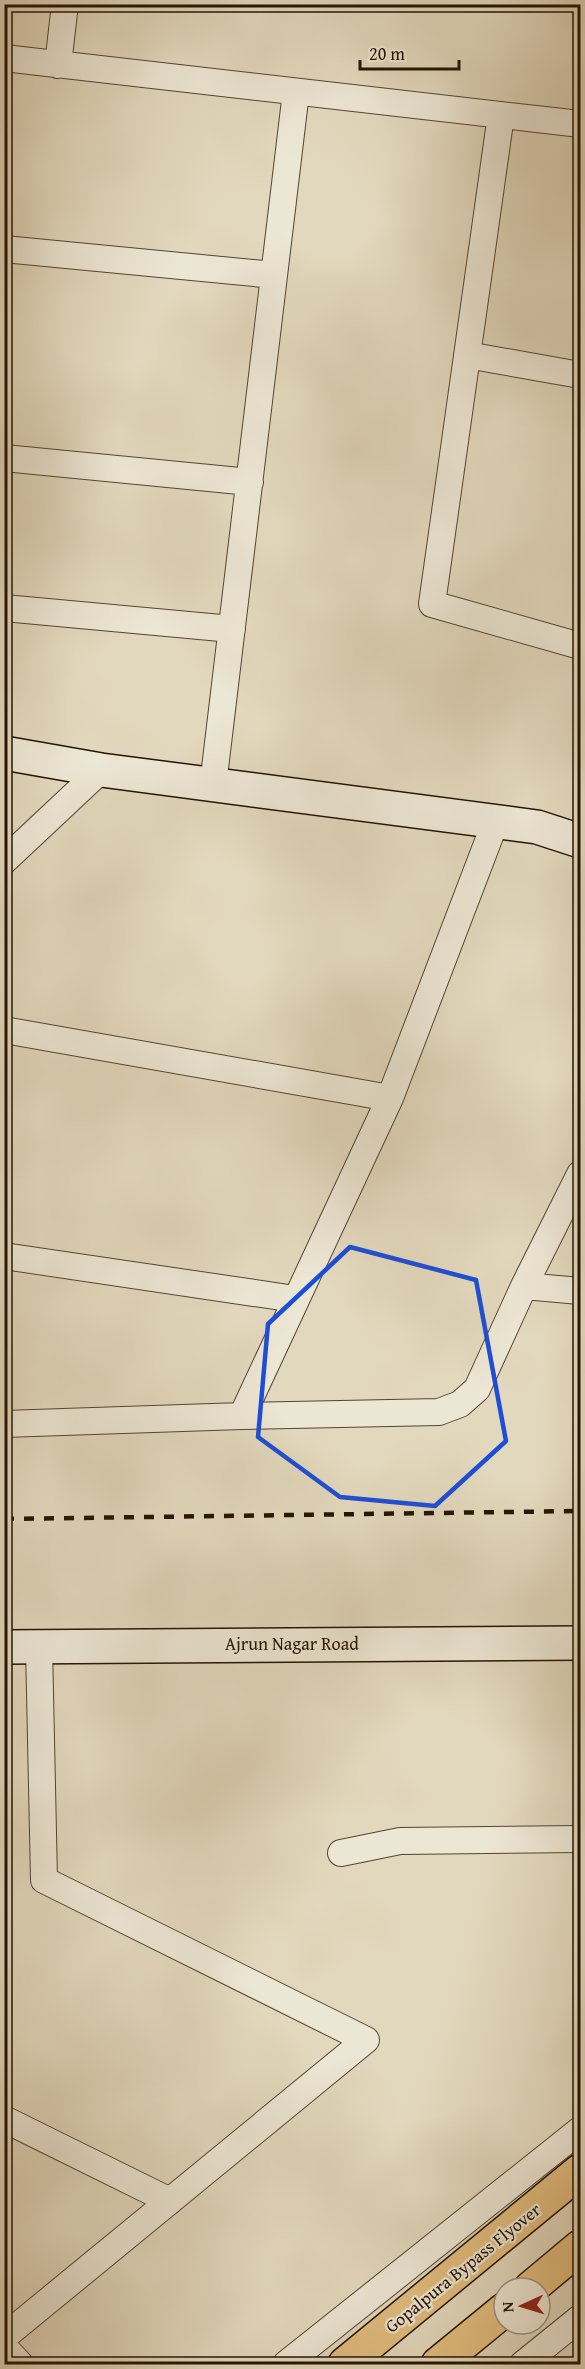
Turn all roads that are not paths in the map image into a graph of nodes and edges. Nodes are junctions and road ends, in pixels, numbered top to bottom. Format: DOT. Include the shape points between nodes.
graph roads {
  1 [pos="65,4"];
  2 [pos="4,58"];
  3 [pos="58,65"];
  4 [pos="296,92"];
  5 [pos="501,115"];
  6 [pos="580,124"];
  7 [pos="4,249"];
  8 [pos="274,275"];
  9 [pos="467,356"];
  10 [pos="580,375"];
  11 [pos="4,458"];
  12 [pos="250,482"];
  13 [pos="4,608"];
  14 [pos="232,629"];
  15 [pos="580,646"];
  16 [pos="4,753"];
  17 [pos="101,770"];
  18 [pos="213,784"];
  19 [pos="495,823"];
  20 [pos="580,841"];
  21 [pos="4,861"];
  22 [pos="4,1030"];
  23 [pos="390,1098"];
  24 [pos="580,1174"];
  25 [pos="4,1256"];
  26 [pos="524,1286"];
  27 [pos="580,1291"];
  28 [pos="295,1299"];
  29 [pos="242,1416"];
  30 [pos="4,1424"];
  31 [pos="580,1643"];
  32 [pos="39,1646"];
  33 [pos="4,1647"];
  34 [pos="580,1839"];
  35 [pos="341,1852"];
  36 [pos="4,2119"];
  37 [pos="580,2130"];
  38 [pos="580,2171"];
  39 [pos="170,2201"];
  40 [pos="580,2247"];
  41 [pos="545,2276"];
  42 [pos="580,2318"];
  43 [pos="492,2320"];
  44 [pos="4,2337"];
  45 [pos="4,2347"];
  46 [pos="20,2364"];
  47 [pos="286,2364"];
  48 [pos="345,2364"];
  49 [pos="438,2364"];
  50 [pos="523,2364"];
  1 -- 3 [label="street"];
  2 -- 3 [label="street"];
  3 -- 4 [label="street"];
  4 -- 5 [label="street"];
  4 -- 8 [label="street"];
  5 -- 6 [label="street"];
  5 -- 9 [label="street"];
  7 -- 8 [label="street"];
  8 -- 12 [label="street"];
  9 -- 10 [label="street"];
  9 -- 15 [label="street" via="432,604"];
  11 -- 12 [label="street"];
  12 -- 14 [label="street"];
  13 -- 14 [label="street"];
  14 -- 18 [label="street"];
  16 -- 17 [label="street"];
  17 -- 18 [label="street"];
  17 -- 21 [label="street"];
  18 -- 19 [label="street"];
  19 -- 20 [label="street" via="537,827"];
  19 -- 23 [label="street"];
  22 -- 23 [label="street"];
  23 -- 28 [label="street"];
  24 -- 26 [label="street"];
  25 -- 28 [label="street"];
  26 -- 27 [label="street"];
  26 -- 29 [label="street" via="477,1389 460,1404 439,1412"];
  28 -- 29 [label="street"];
  29 -- 30 [label="street"];
  31 -- 32 [label="street, Ajrun Nagar Road"];
  32 -- 33 [label="street, Ajrun Nagar Road"];
  32 -- 39 [label="street" via="44,1880 366,2040"];
  34 -- 35 [label="street" via="399,1841"];
  36 -- 39 [label="street"];
  37 -- 47 [label="street"];
  38 -- 48 [label="main road, Gopalpura Bypass Flyover"];
  39 -- 44 [label="street"];
  40 -- 41 [label="main road"];
  42 -- 50 [label="street"];
  43 -- 49 [label="main road"];
  45 -- 46 [label="street"];
}
